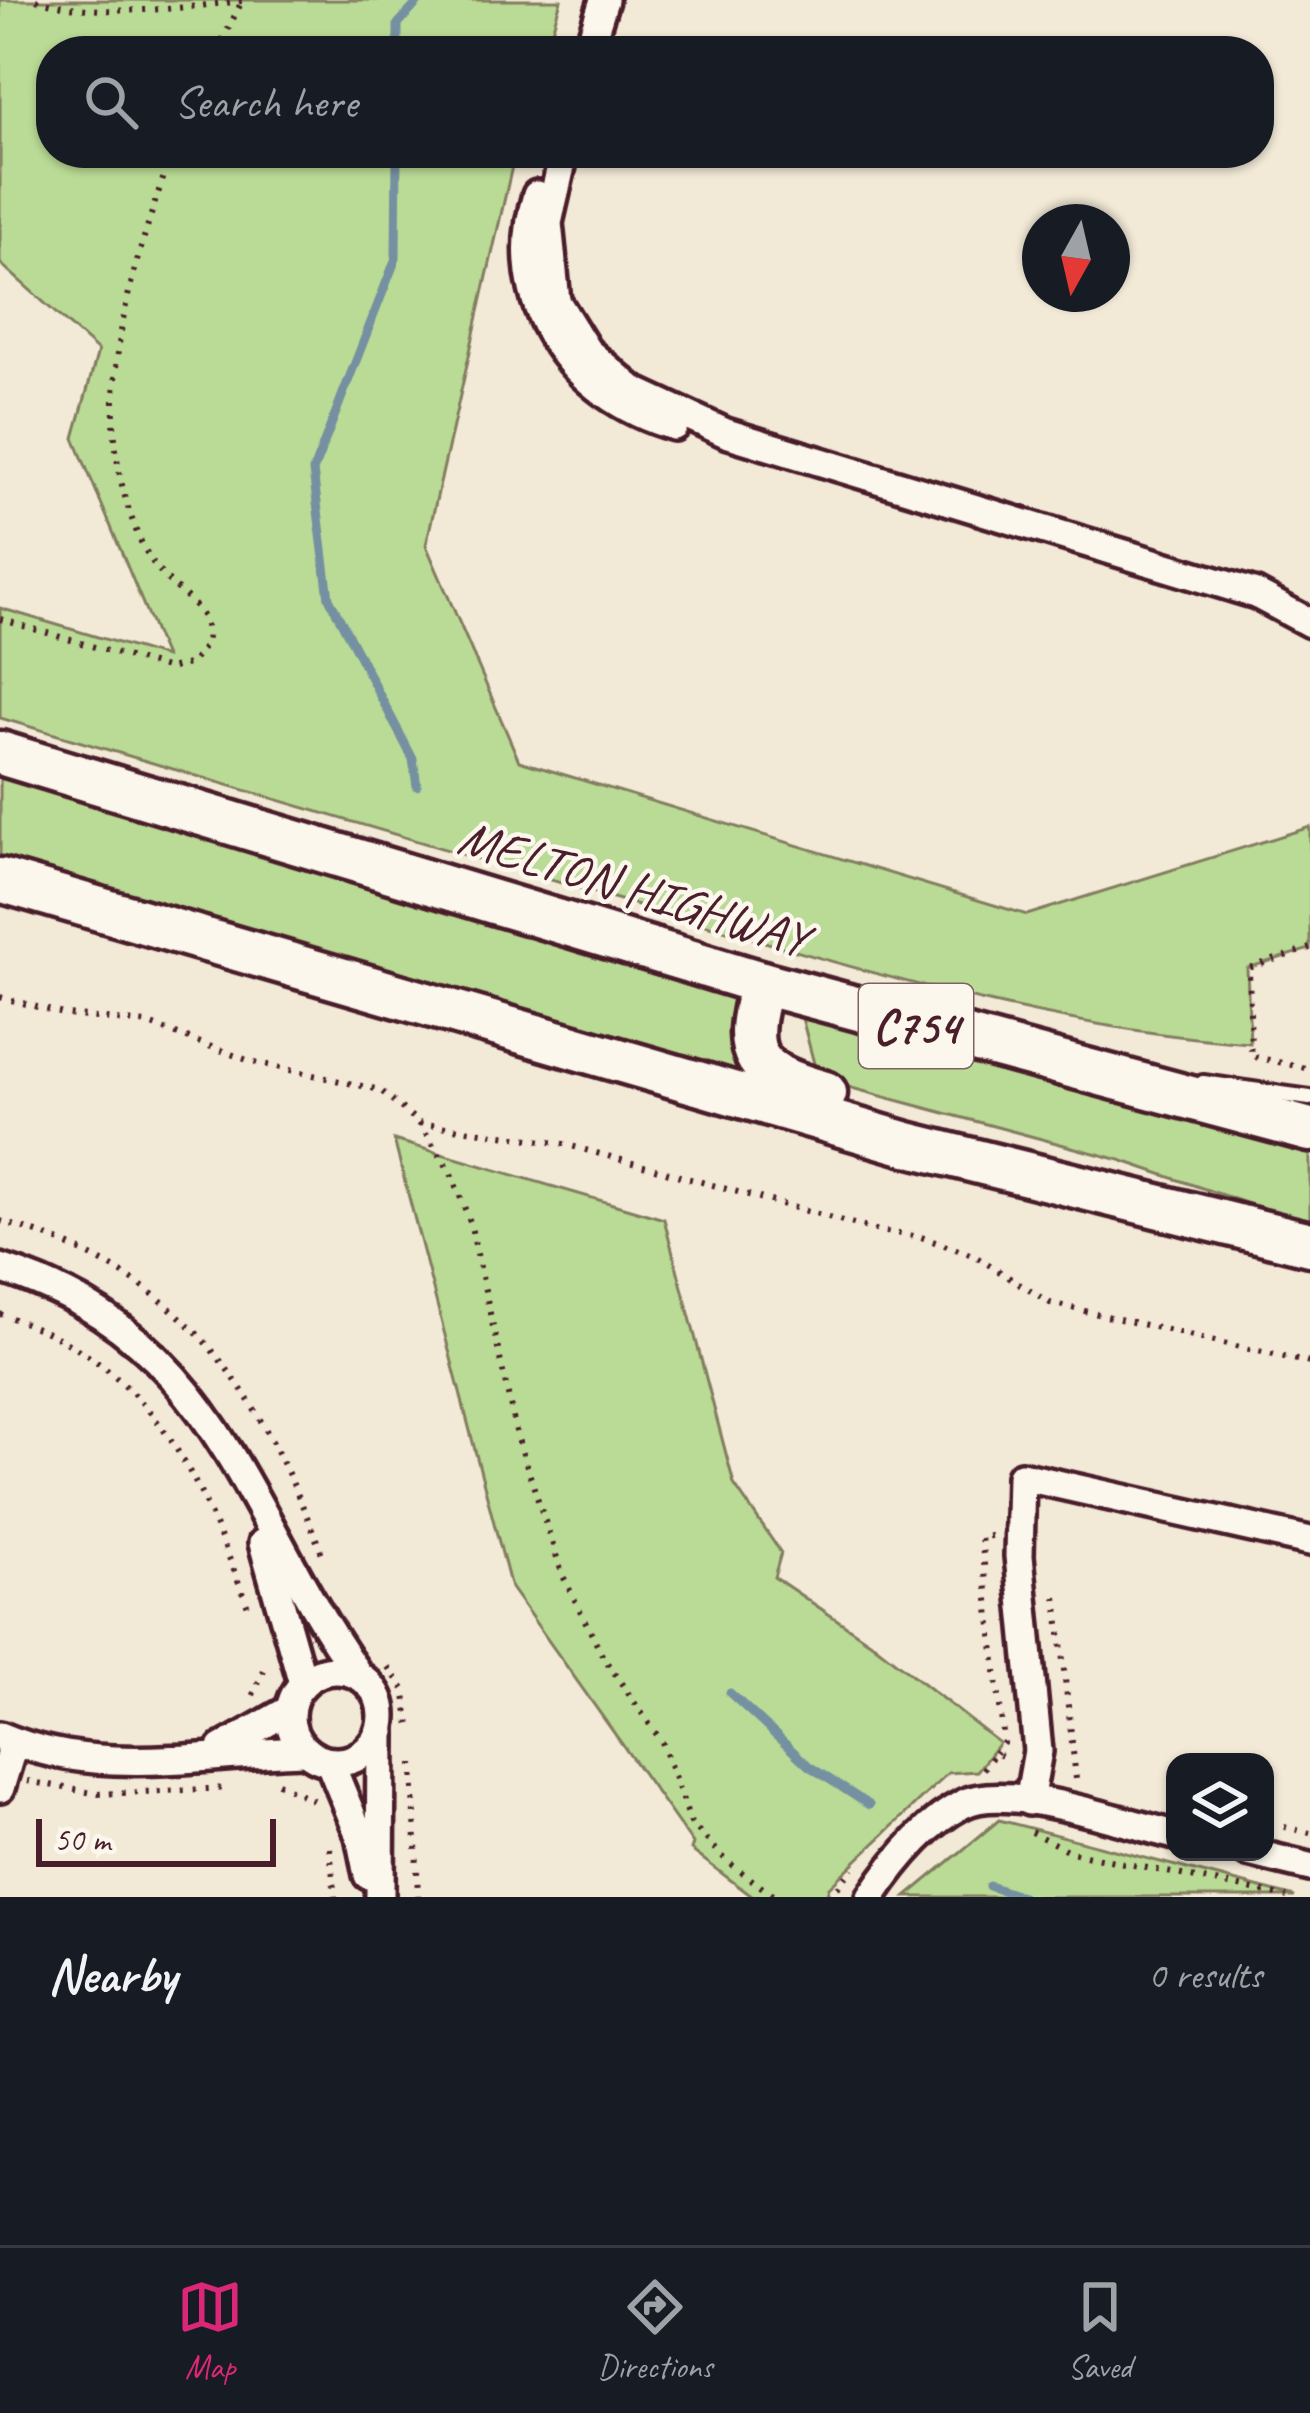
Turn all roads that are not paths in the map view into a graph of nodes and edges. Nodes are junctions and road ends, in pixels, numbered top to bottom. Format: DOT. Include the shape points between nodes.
graph roads {
  1 [pos="604,0"];
  2 [pos="593,36"];
  3 [pos="547,168"];
  4 [pos="561,168"];
  5 [pos="726,433"];
  6 [pos="1309,617"];
  7 [pos="0,754"];
  8 [pos="0,880"];
  9 [pos="762,983"];
  10 [pos="1090,1075"];
  11 [pos="1310,1098"];
  12 [pos="1310,1130"];
  13 [pos="1290,1245"];
  14 [pos="0,1268"];
  15 [pos="238,1465"];
  16 [pos="1310,1541"];
  17 [pos="359,1676"];
  18 [pos="303,1683"];
  19 [pos="289,1710"];
  20 [pos="381,1728"];
  21 [pos="7,1739"];
  22 [pos="202,1756"];
  23 [pos="317,1757"];
  24 [pos="0,1788"];
  25 [pos="1029,1801"];
  26 [pos="1166,1833"];
  27 [pos="1274,1858"];
  28 [pos="1310,1867"];
  29 [pos="376,1897"];
  30 [pos="871,1897"];
  1 -- 2 [label="street"];
  3 -- 5 [label="street" via="527,260 553,341 609,400 669,425"];
  4 -- 5 [label="street" via="547,250 568,326 633,390"];
  5 -- 6 [label="street"];
  7 -- 9 [label="highway, MELTON HIGHWAY / C754"];
  8 -- 13 [label="highway, C754" via="908,1144"];
  9 -- 10 [label="highway, MELTON HIGHWAY / C754"];
  9 -- 13 [label="highway" via="753,1050 779,1080 1141,1181"];
  10 -- 11 [label="lane"];
  10 -- 12 [label="highway, MELTON HIGHWAY / C754"];
  14 -- 15 [label="street" via="34,1278 129,1332 193,1395"];
  15 -- 17 [label="street" via="314,1611"];
  15 -- 18 [label="street"];
  16 -- 25 [label="street" via="1021,1476 1019,1556 1038,1751"];
  17 -- 18 [label="street" via="329,1670"];
  17 -- 20 [label="street" via="379,1698"];
  18 -- 19 [label="street"];
  19 -- 22 [label="street"];
  19 -- 23 [label="street" via="295,1739"];
  20 -- 23 [label="street" via="357,1758"];
  20 -- 29 [label="street"];
  21 -- 22 [label="street" via="102,1760"];
  21 -- 24 [label="street"];
  22 -- 23 [label="street"];
  23 -- 29 [label="street" via="360,1836"];
  25 -- 26 [label="street"];
  25 -- 30 [label="street" via="963,1803 912,1846"];
  27 -- 28 [label="street"];
}
